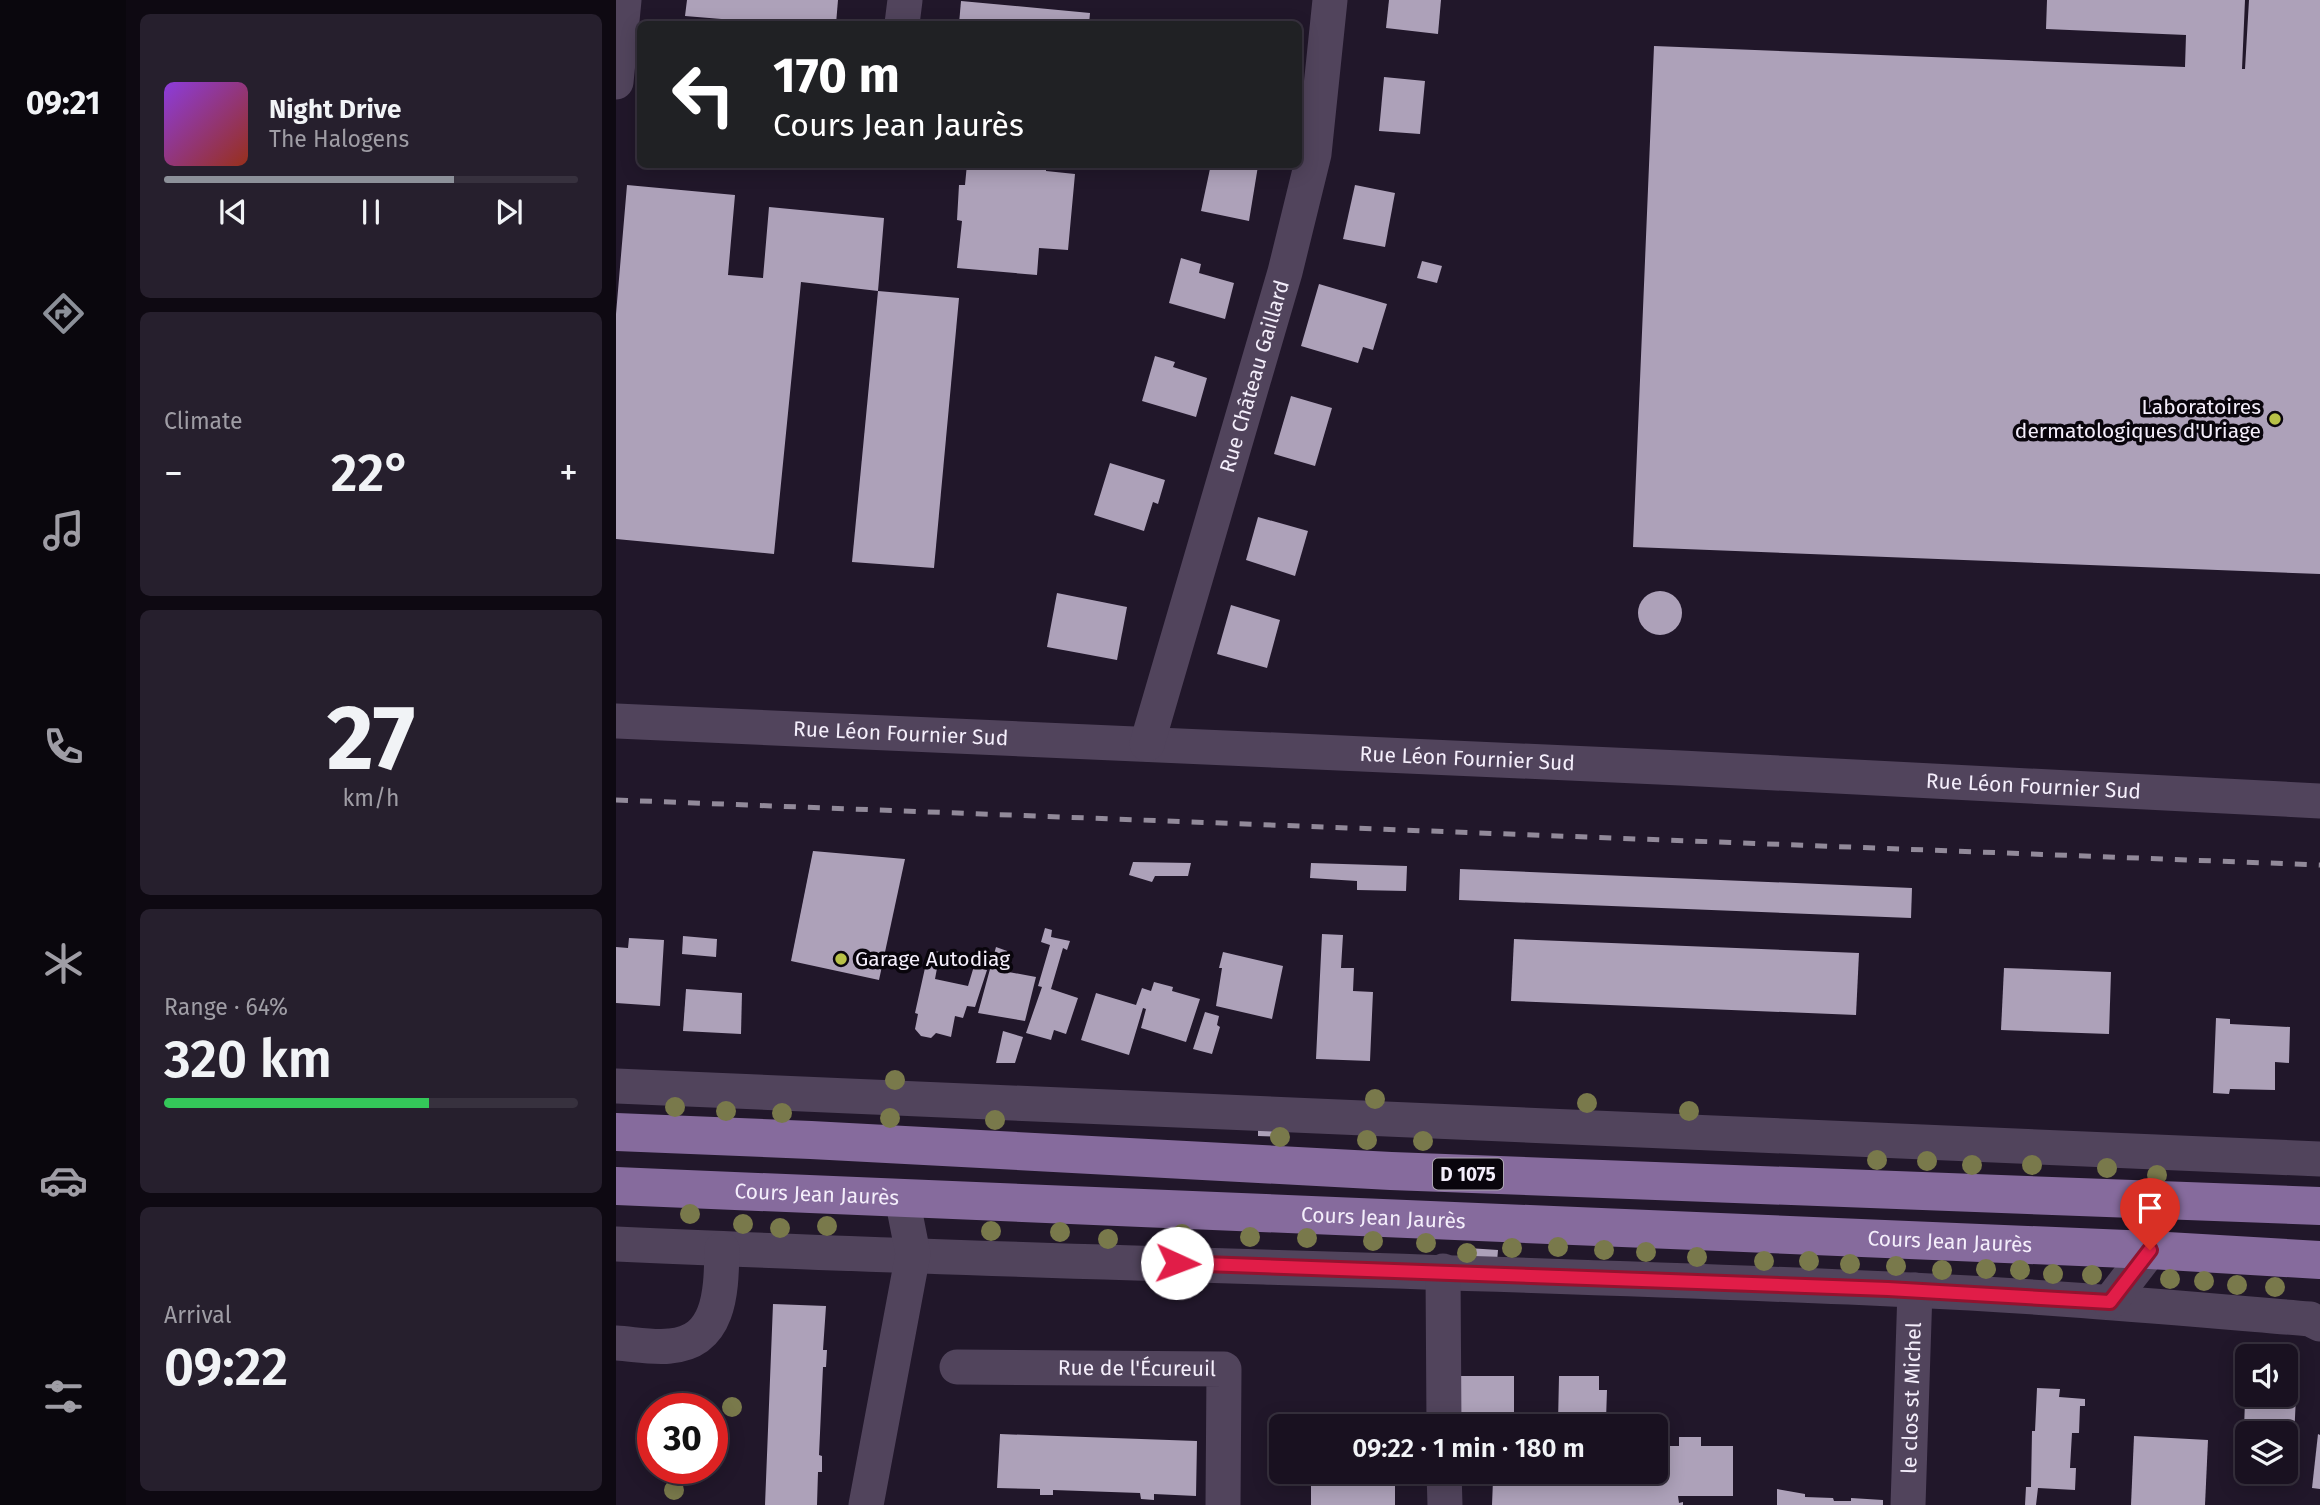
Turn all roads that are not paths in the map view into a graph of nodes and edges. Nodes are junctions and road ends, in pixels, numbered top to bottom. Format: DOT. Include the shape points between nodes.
graph roads {
  1 [pos="624,0"];
  2 [pos="905,0"];
  3 [pos="1331,0"];
  4 [pos="902,21"];
  5 [pos="616,80"];
  6 [pos="637,81"];
  7 [pos="616,721"];
  8 [pos="1147,744"];
  9 [pos="2320,801"];
  10 [pos="616,1086"];
  11 [pos="850,1097"];
  12 [pos="616,1132"];
  13 [pos="811,1140"];
  14 [pos="2042,1149"];
  15 [pos="2320,1159"];
  16 [pos="616,1186"];
  17 [pos="2087,1196"];
  18 [pos="902,1198"];
  19 [pos="2320,1206"];
  20 [pos="616,1244"];
  21 [pos="722,1249"];
  22 [pos="2150,1250"];
  23 [pos="913,1254"];
  24 [pos="2320,1259"];
  25 [pos="1443,1271"];
  26 [pos="1915,1290"];
  27 [pos="2110,1302"];
  28 [pos="2320,1324"];
  29 [pos="616,1343"];
  30 [pos="957,1367"];
  31 [pos="1444,1414"];
  32 [pos="1444,1484"];
  33 [pos="866,1505"];
  34 [pos="1223,1505"];
  35 [pos="1444,1505"];
  36 [pos="1908,1505"];
  1 -- 5 [label="street"];
  2 -- 4 [label="street"];
  3 -- 8 [label="street, Rue Château Gaillard" via="1314,154"];
  5 -- 6 [label="street"];
  7 -- 8 [label="street, Rue Léon Fournier Sud"];
  8 -- 9 [label="street, Rue Léon Fournier Sud"];
  10 -- 11 [label="street"];
  11 -- 13 [label="street"];
  11 -- 14 [label="street"];
  12 -- 13 [label="main road, D 1075"];
  13 -- 17 [label="main road, D 1075" via="1391,1171"];
  14 -- 15 [label="street"];
  14 -- 17 [label="street"];
  16 -- 18 [label="main road, Cours Jean Jaurès / D 1075"];
  17 -- 19 [label="main road, D 1075"];
  18 -- 22 [label="main road, Cours Jean Jaurès / D 1075"];
  18 -- 23 [label="street"];
  20 -- 21 [label="street"];
  21 -- 23 [label="street"];
  21 -- 29 [label="street" via="721,1293 711,1322 696,1339 671,1346"];
  22 -- 24 [label="main road, Cours Jean Jaurès / D 1075"];
  22 -- 27 [label="street"];
  23 -- 25 [label="street"];
  23 -- 33 [label="street"];
  25 -- 26 [label="street"];
  25 -- 31 [label="street"];
  26 -- 27 [label="street"];
  26 -- 36 [label="street, le clos st Michel"];
  27 -- 28 [label="street" via="2310,1319"];
  30 -- 34 [label="street, Rue de l'Écureuil" via="1224,1369"];
  32 -- 35 [label="street"];
}
